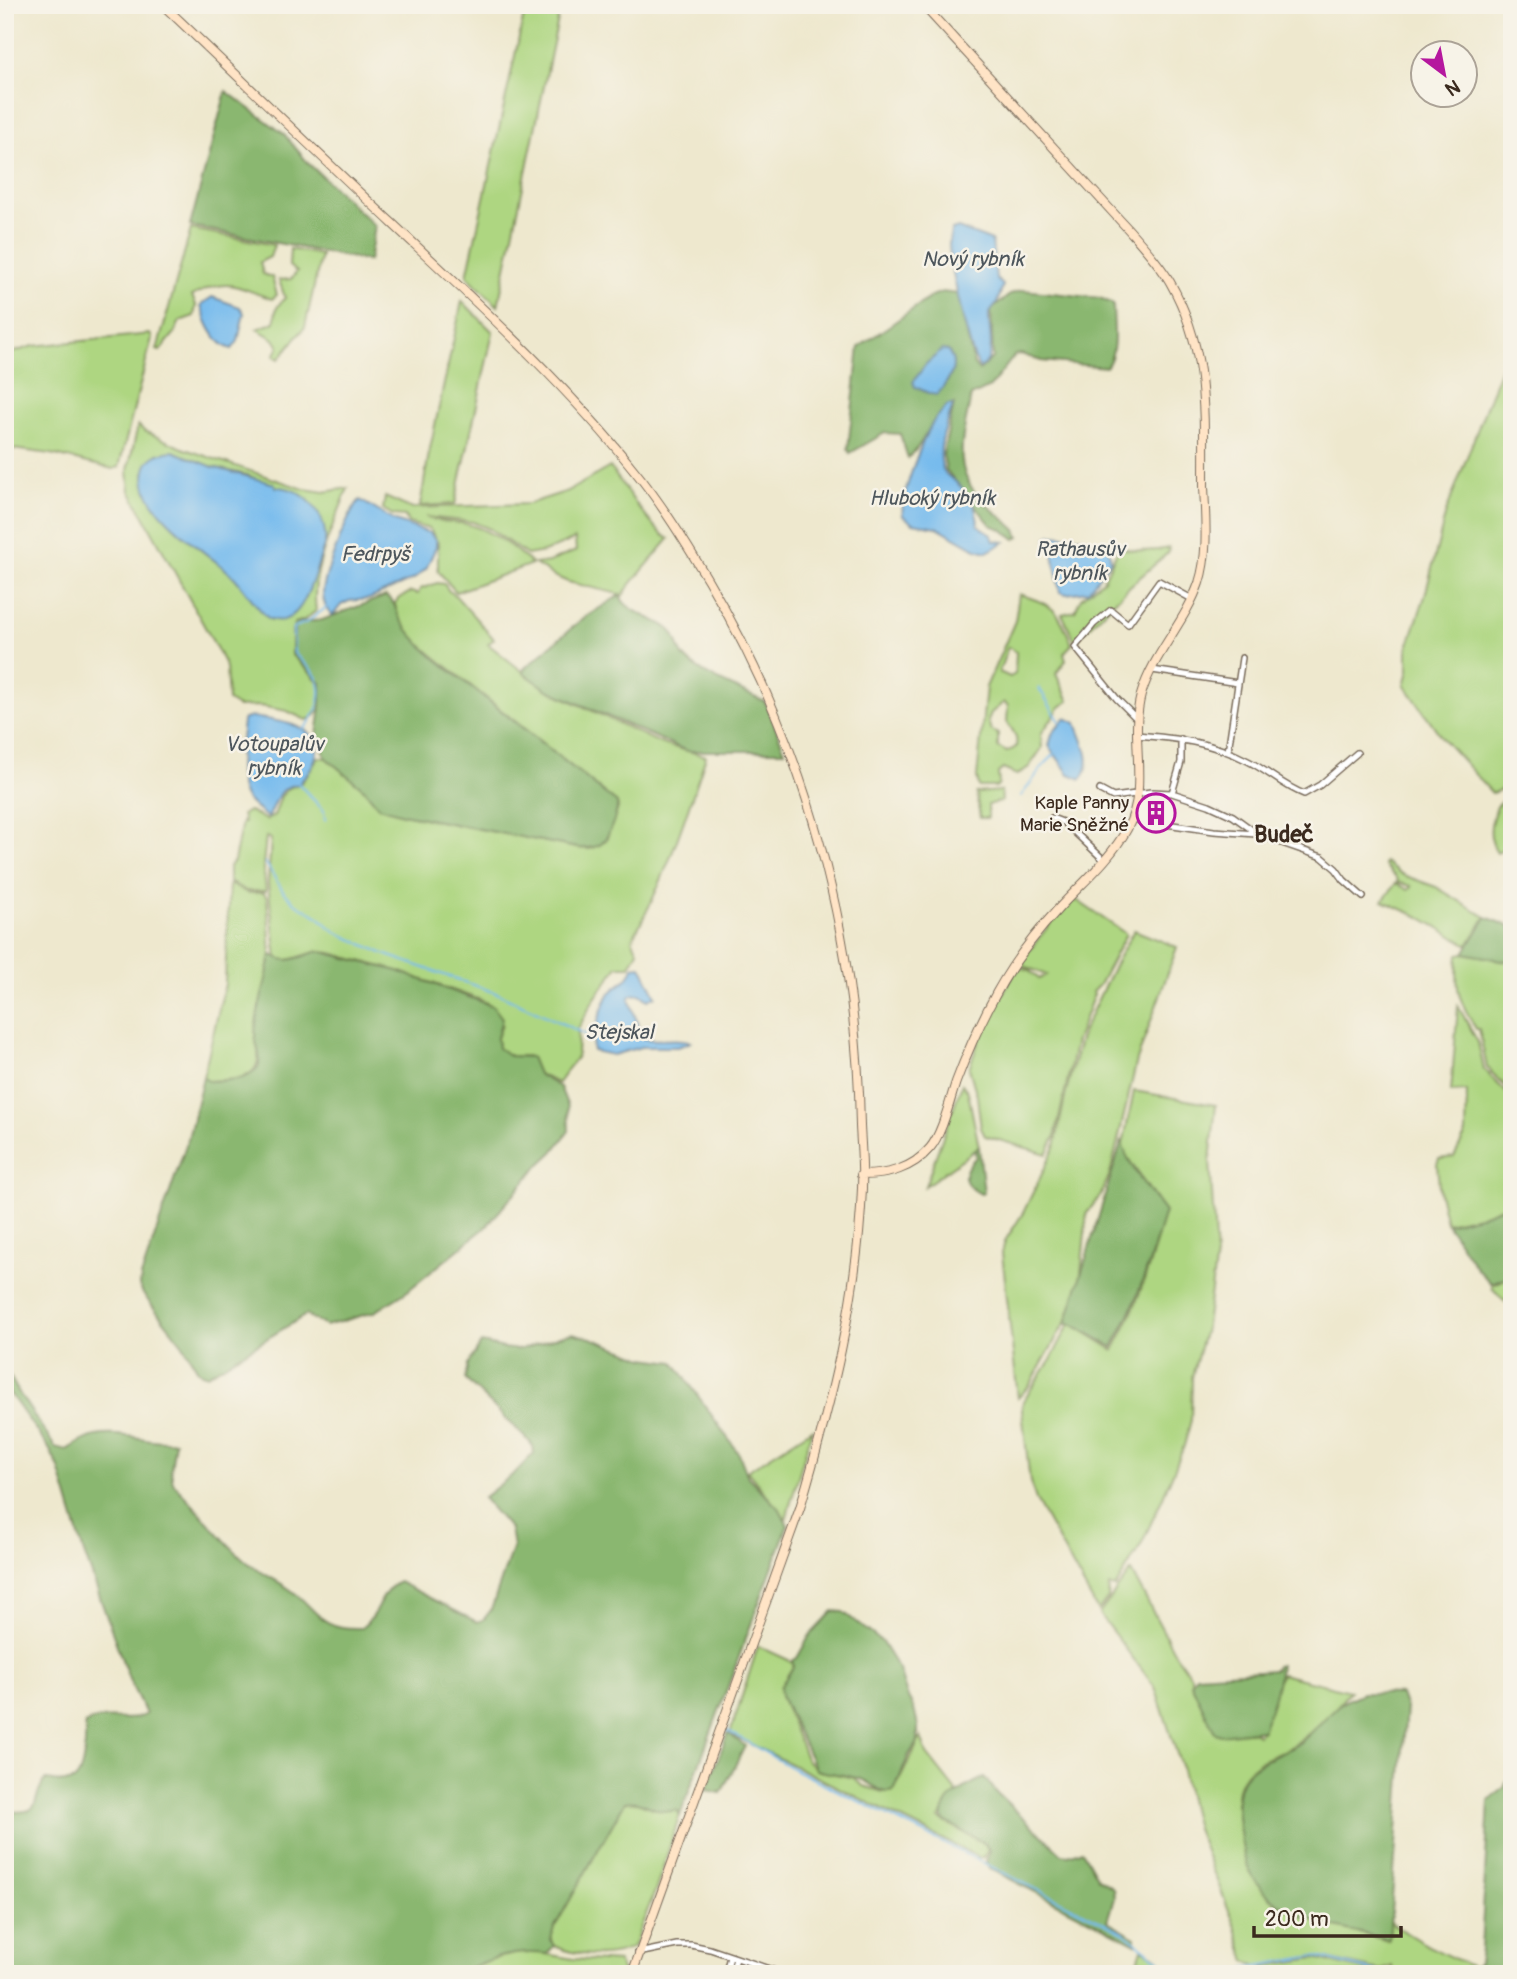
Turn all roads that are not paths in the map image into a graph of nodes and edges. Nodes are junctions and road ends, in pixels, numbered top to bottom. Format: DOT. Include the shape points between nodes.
graph roads {
  1 [pos="163,5"];
  2 [pos="923,5"];
  3 [pos="1192,599"];
  4 [pos="1242,658"];
  5 [pos="1152,670"];
  6 [pos="1238,683"];
  7 [pos="1136,718"];
  8 [pos="1136,736"];
  9 [pos="1181,739"];
  10 [pos="1228,751"];
  11 [pos="1357,753"];
  12 [pos="1100,790"];
  13 [pos="1171,793"];
  14 [pos="1138,794"];
  15 [pos="1052,818"];
  16 [pos="1132,819"];
  17 [pos="1259,835"];
  18 [pos="1104,860"];
  19 [pos="1363,897"];
  20 [pos="861,1175"];
  21 [pos="638,1953"];
  22 [pos="733,1958"];
  23 [pos="632,1974"];
  24 [pos="725,1974"];
  25 [pos="731,1974"];
  26 [pos="784,1974"];
  1 -- 20 [label="main road" via="533,357 635,470 699,565 754,664 818,831 851,996 858,1054"];
  2 -- 3 [label="main road" via="1145,248 1169,280 1183,310 1203,376 1204,407 1204,558"];
  3 -- 5 [label="main road"];
  3 -- 7 [label="street" via="1159,582 1128,624 1111,610 1075,647"];
  4 -- 6 [label="street"];
  5 -- 6 [label="street"];
  5 -- 7 [label="main road"];
  6 -- 10 [label="street"];
  7 -- 8 [label="main road"];
  8 -- 9 [label="street"];
  8 -- 14 [label="main road"];
  9 -- 10 [label="street"];
  9 -- 13 [label="street" via="1181,762"];
  10 -- 11 [label="street" via="1304,794"];
  12 -- 14 [label="street" via="1114,797"];
  13 -- 14 [label="street"];
  13 -- 17 [label="street" via="1233,816"];
  14 -- 16 [label="main road"];
  15 -- 18 [label="street" via="1065,823"];
  16 -- 17 [label="street"];
  16 -- 18 [label="main road"];
  17 -- 19 [label="street" via="1322,857"];
  18 -- 20 [label="main road" via="1040,929 1007,975 970,1046 934,1143 904,1167"];
  20 -- 21 [label="main road" via="849,1307 822,1433 800,1507"];
  21 -- 22 [label="street" via="683,1945"];
  21 -- 23 [label="main road"];
  22 -- 24 [label="street"];
  22 -- 25 [label="street"];
  22 -- 26 [label="street"];
}
